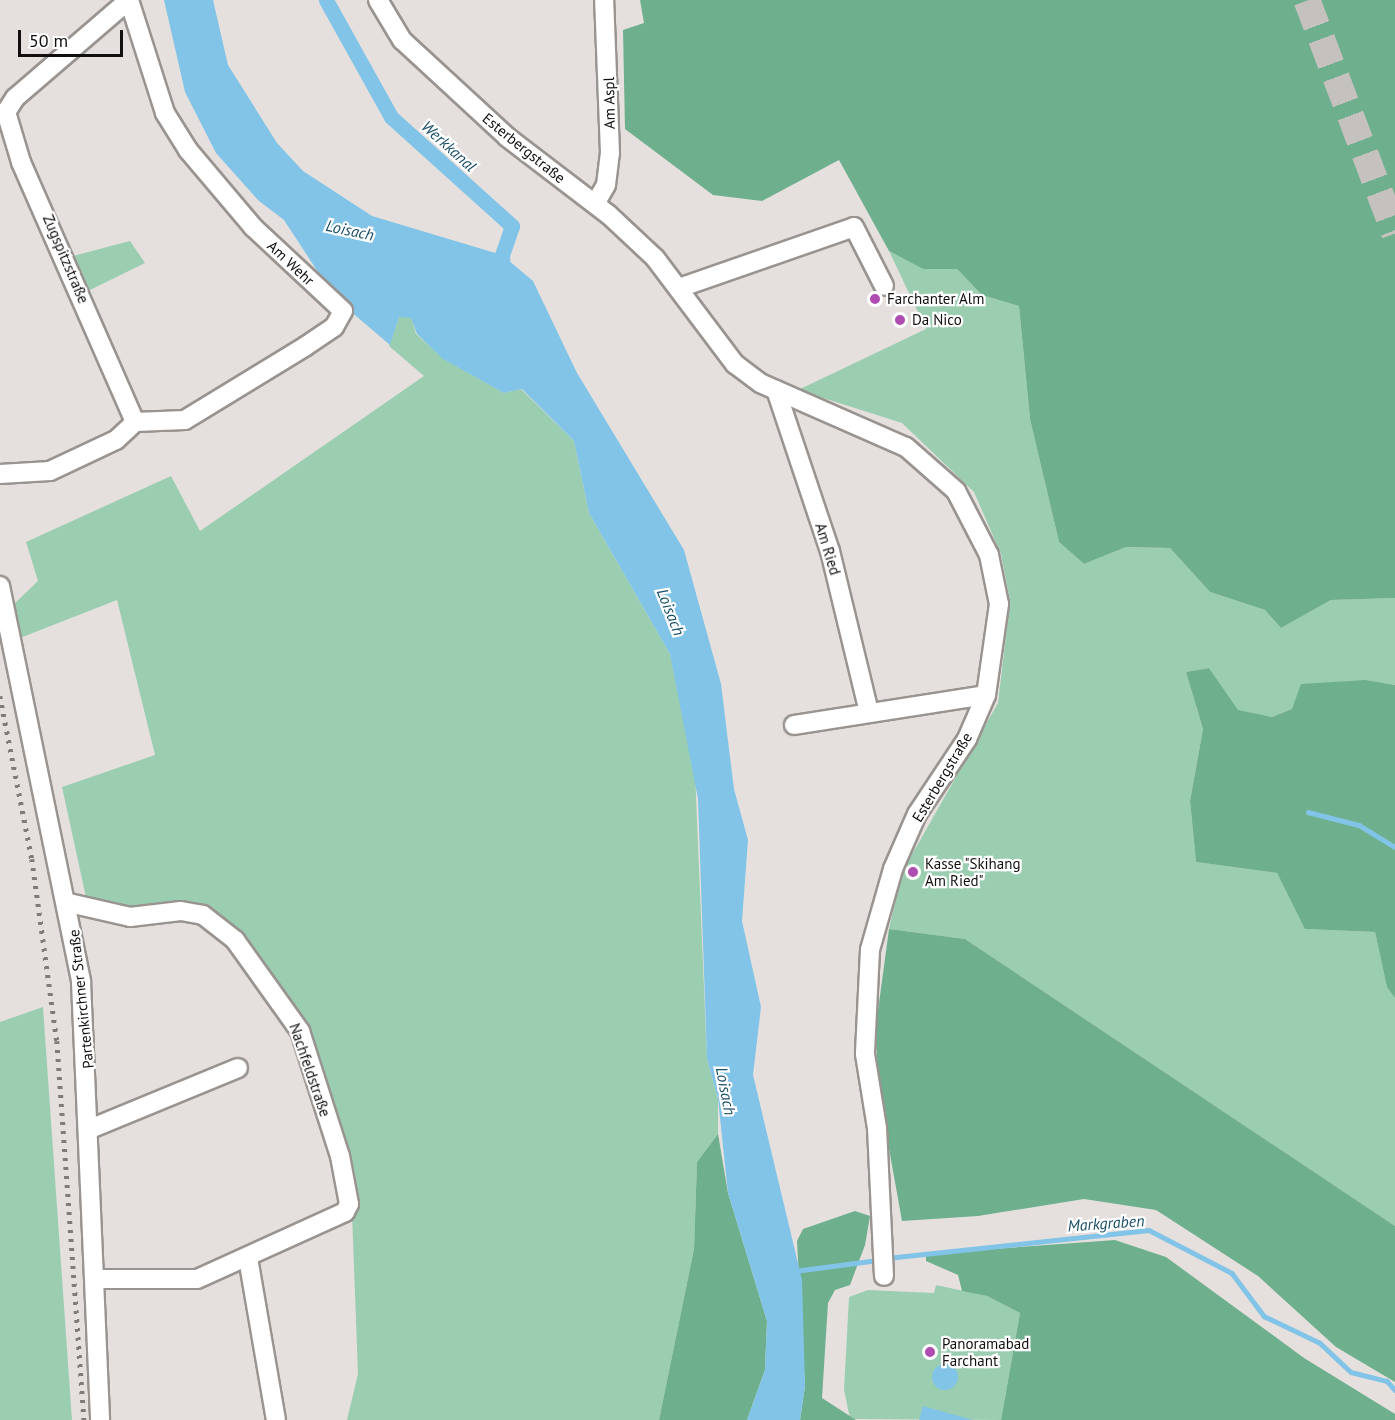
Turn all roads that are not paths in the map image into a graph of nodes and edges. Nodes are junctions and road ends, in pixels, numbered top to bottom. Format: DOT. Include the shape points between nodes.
graph roads {
  1 [pos="129,0"];
  2 [pos="378,0"];
  3 [pos="604,0"];
  4 [pos="595,204"];
  5 [pos="884,286"];
  6 [pos="679,288"];
  7 [pos="776,390"];
  8 [pos="135,422"];
  9 [pos="0,474"];
  10 [pos="0,586"];
  11 [pos="986,695"];
  12 [pos="869,712"];
  13 [pos="794,725"];
  14 [pos="69,903"];
  15 [pos="238,1068"];
  16 [pos="90,1129"];
  17 [pos="248,1258"];
  18 [pos="884,1276"];
  19 [pos="95,1279"];
  20 [pos="100,1420"];
  21 [pos="276,1420"];
  1 -- 8 [label="street, Zugspitzstraße" via="15,98 6,112 21,162"];
  1 -- 8 [label="street, Am Wehr" via="165,113 189,150 252,227 343,311 325,334 185,420"];
  2 -- 4 [label="street, Esterbergstraße" via="402,40 507,137"];
  3 -- 4 [label="street, Am Aspl" via="610,153 606,185"];
  4 -- 6 [label="street, Esterbergstraße" via="655,258"];
  5 -- 6 [label="street" via="854,227"];
  6 -- 7 [label="street, Esterbergstraße" via="735,364"];
  7 -- 11 [label="street, Esterbergstraße" via="906,447 956,491 989,555 999,604"];
  7 -- 12 [label="street, Am Ried" via="830,551"];
  8 -- 9 [label="street" via="116,440 50,471"];
  10 -- 14 [label="street, Partenkirchner Straße" via="12,660"];
  11 -- 12 [label="street"];
  11 -- 18 [label="street, Esterbergstraße" via="967,739 917,814 893,869 870,950 865,1054 885,1244"];
  12 -- 13 [label="street"];
  14 -- 16 [label="street, Partenkirchner Straße" via="88,1038"];
  14 -- 17 [label="street, Nachfeldstraße" via="130,917 181,910 203,915 254,962 300,1031 340,1156 349,1204 345,1212"];
  15 -- 16 [label="street"];
  16 -- 19 [label="street, Partenkirchner Straße"];
  17 -- 19 [label="street, Nachfeldstraße" via="196,1279"];
  17 -- 21 [label="street"];
  19 -- 20 [label="street, Partenkirchner Straße"];
}
